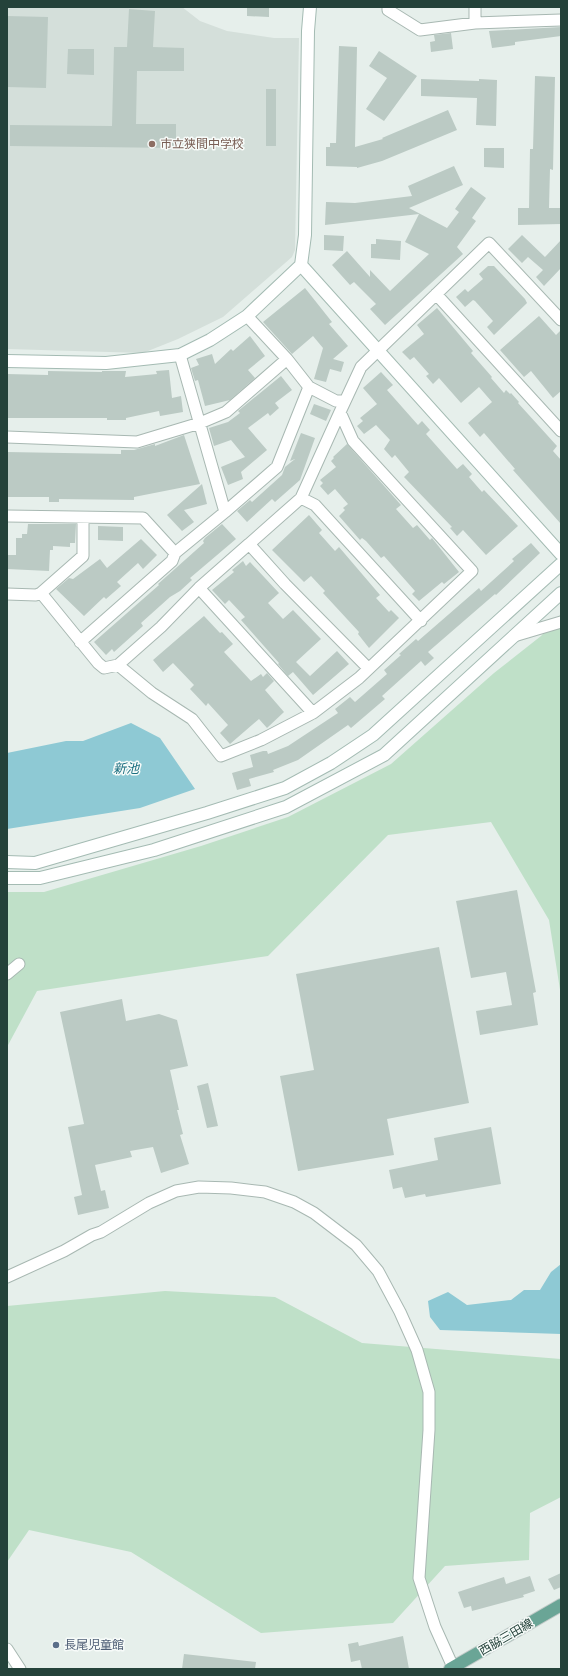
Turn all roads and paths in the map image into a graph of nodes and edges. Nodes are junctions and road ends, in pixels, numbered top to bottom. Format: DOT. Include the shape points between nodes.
graph roads {
  1 [pos="310,7"];
  2 [pos="388,7"];
  3 [pos="475,7"];
  4 [pos="559,17"];
  5 [pos="475,23"];
  6 [pos="301,265"];
  7 [pos="436,294"];
  8 [pos="247,316"];
  9 [pos="561,320"];
  10 [pos="378,350"];
  11 [pos="180,355"];
  12 [pos="287,359"];
  13 [pos="7,361"];
  14 [pos="309,387"];
  15 [pos="342,406"];
  16 [pos="199,423"];
  17 [pos="561,431"];
  18 [pos="7,437"];
  19 [pos="300,498"];
  20 [pos="225,512"];
  21 [pos="7,516"];
  22 [pos="83,518"];
  23 [pos="249,544"];
  24 [pos="175,553"];
  25 [pos="561,554"];
  26 [pos="561,564"];
  27 [pos="199,588"];
  28 [pos="41,593"];
  29 [pos="561,593"];
  30 [pos="7,594"];
  31 [pos="421,621"];
  32 [pos="561,622"];
  33 [pos="512,637"];
  34 [pos="80,642"];
  35 [pos="118,664"];
  36 [pos="368,668"];
  37 [pos="313,713"];
  38 [pos="7,862"];
  39 [pos="7,878"];
  40 [pos="19,964"];
  41 [pos="7,974"];
  42 [pos="7,1277"];
  43 [pos="561,1605"];
  44 [pos="7,1648"];
  45 [pos="452,1668"];
  46 [pos="20,1669"];
  1 -- 6 [label="street" via="305,235"];
  2 -- 5 [label="street" via="388,10 420,30"];
  3 -- 5 [label="street"];
  4 -- 5 [label="street"];
  6 -- 8 [label="street"];
  6 -- 10 [label="street"];
  7 -- 9 [label="street" via="489,243"];
  7 -- 10 [label="street"];
  7 -- 17 [label="street"];
  8 -- 11 [label="street" via="210,340"];
  8 -- 12 [label="street"];
  10 -- 15 [label="street" via="361,367"];
  10 -- 25 [label="street"];
  11 -- 13 [label="street" via="106,363"];
  11 -- 16 [label="street"];
  12 -- 14 [label="street"];
  12 -- 16 [label="street" via="226,412"];
  14 -- 15 [label="street"];
  14 -- 20 [label="street" via="277,467"];
  15 -- 19 [label="street"];
  15 -- 31 [label="street" via="353,440 472,572"];
  16 -- 18 [label="street" via="137,442"];
  16 -- 20 [label="street"];
  19 -- 23 [label="street"];
  19 -- 31 [label="street" via="314,505"];
  20 -- 24 [label="street"];
  21 -- 22 [label="street"];
  22 -- 24 [label="street" via="142,518"];
  22 -- 28 [label="street" via="83,556"];
  23 -- 27 [label="street"];
  23 -- 36 [label="street"];
  24 -- 34 [label="street" via="172,561"];
  26 -- 38 [label="street" via="373,735 331,763 285,788 35,863"];
  27 -- 35 [label="street" via="161,627"];
  27 -- 37 [label="street"];
  28 -- 30 [label="street"];
  28 -- 34 [label="street"];
  29 -- 33 [label="street"];
  31 -- 36 [label="street"];
  32 -- 33 [label="street"];
  33 -- 39 [label="street" via="384,755 286,807 154,850 40,878"];
  34 -- 35 [label="street" via="104,668"];
  35 -- 37 [label="street" via="152,693 192,719 221,756 261,740"];
  36 -- 37 [label="street"];
  40 -- 41 [label="street"];
  42 -- 45 [label="street" via="101,1232 149,1203 176,1191 199,1187 265,1192 294,1202 314,1213 356,1245 378,1271 400,1312 417,1350 429,1392 419,1578"];
  43 -- 45 [label="main road, 西脇三田線"];
  44 -- 46 [label="street"];
}
